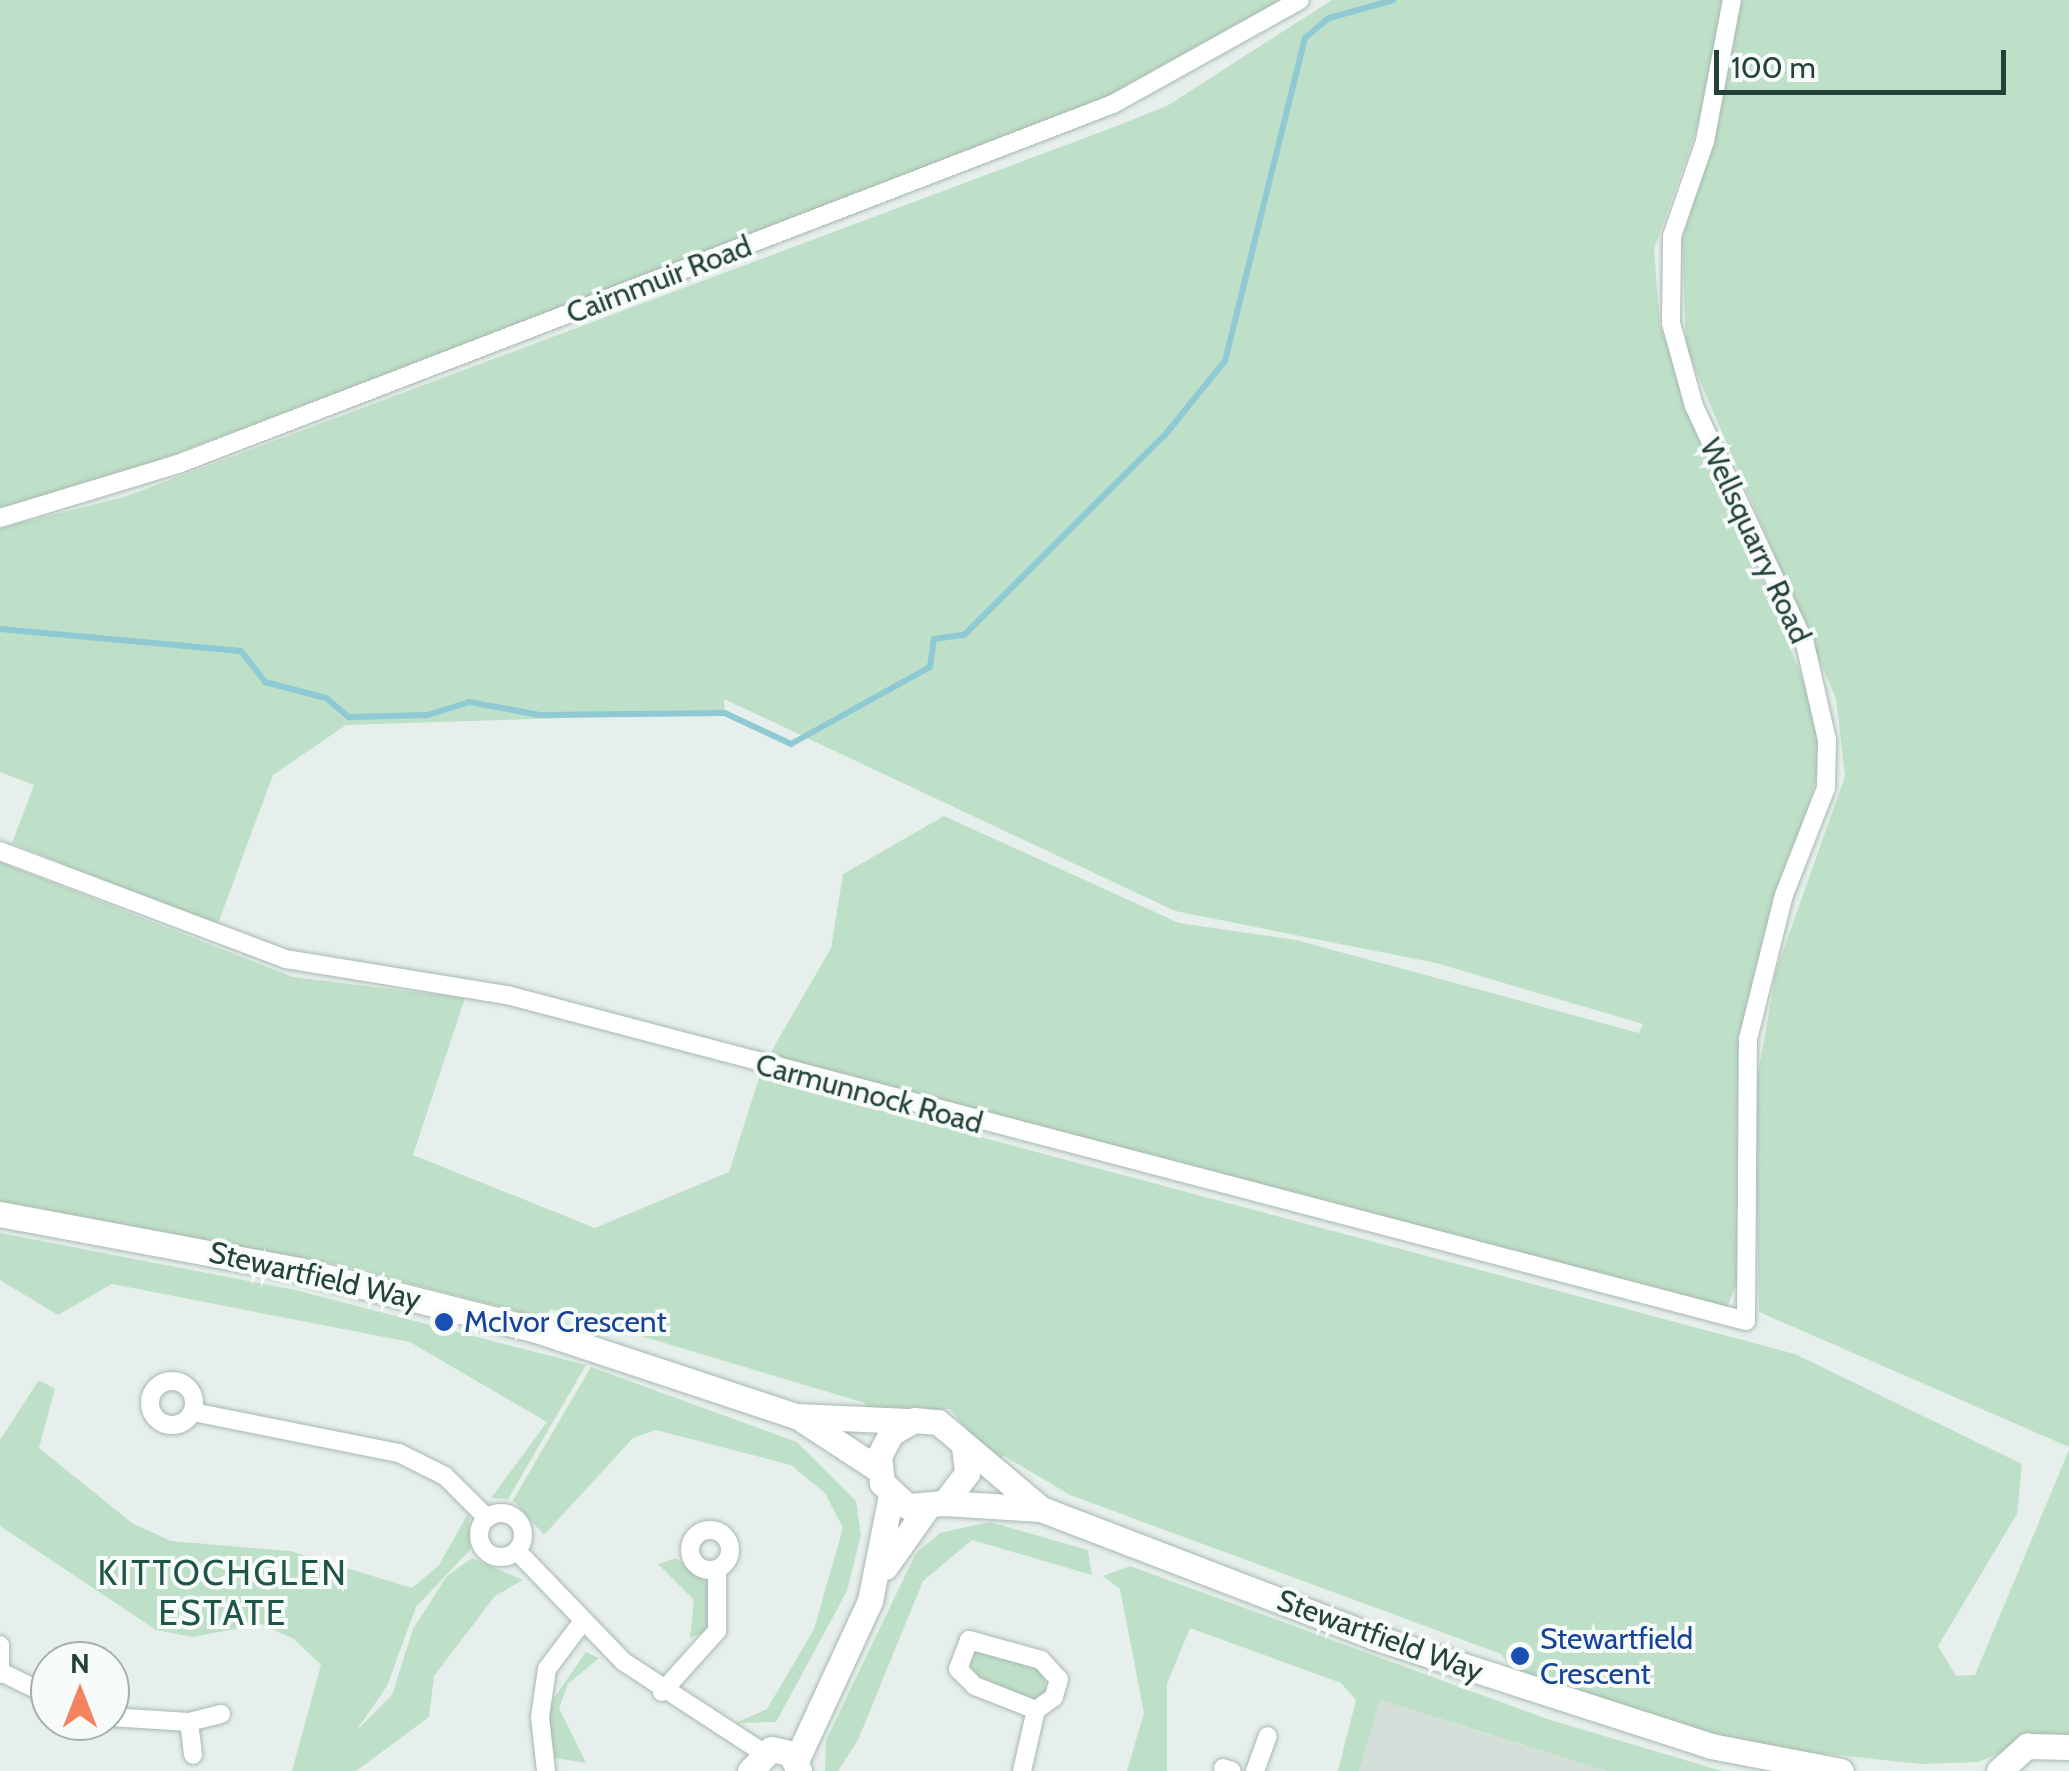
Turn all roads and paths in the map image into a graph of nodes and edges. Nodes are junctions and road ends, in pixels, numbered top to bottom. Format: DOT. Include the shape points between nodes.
graph roads {
  1 [pos="1300,0"];
  2 [pos="1732,0"];
  3 [pos="0,518"];
  4 [pos="0,852"];
  5 [pos="0,1214"];
  6 [pos="1746,1320"];
  7 [pos="193,1412"];
  8 [pos="796,1416"];
  9 [pos="914,1420"];
  10 [pos="964,1447"];
  11 [pos="878,1469"];
  12 [pos="890,1495"];
  13 [pos="935,1506"];
  14 [pos="1041,1508"];
  15 [pos="487,1518"];
  16 [pos="517,1551"];
  17 [pos="717,1568"];
  18 [pos="879,1575"];
  19 [pos="583,1621"];
  20 [pos="0,1645"];
  21 [pos="1,1673"];
  22 [pos="30,1687"];
  23 [pos="662,1692"];
  24 [pos="1036,1710"];
  25 [pos="221,1714"];
  26 [pos="130,1718"];
  27 [pos="189,1722"];
  28 [pos="1268,1736"];
  29 [pos="2069,1747"];
  30 [pos="192,1754"];
  31 [pos="773,1762"];
  32 [pos="546,1771"];
  33 [pos="1022,1771"];
  34 [pos="1256,1771"];
  35 [pos="1841,1771"];
  36 [pos="1999,1771"];
  1 -- 3 [label="street, Cairnmuir Road" via="1114,104 178,464"];
  2 -- 6 [label="street, Wellsquarry Road" via="1704,141 1672,236 1670,323 1694,406 1805,644 1828,740 1826,788 1784,896 1748,1039"];
  4 -- 6 [label="street, Carmunnock Road" via="286,959 507,995"];
  5 -- 8 [label="street, Stewartfield Way" via="214,1252 518,1325"];
  7 -- 15 [label="street" via="399,1453 445,1476"];
  8 -- 9 [label="street, Stewartfield Way"];
  8 -- 11 [label="street, Stewartfield Way"];
  9 -- 10 [label="street" via="949,1428"];
  9 -- 11 [label="street" via="891,1432"];
  10 -- 13 [label="street" via="962,1485"];
  10 -- 14 [label="street, Stewartfield Way"];
  11 -- 12 [label="street"];
  12 -- 13 [label="street"];
  12 -- 18 [label="street"];
  13 -- 14 [label="street, Stewartfield Way"];
  13 -- 18 [label="street"];
  14 -- 35 [label="street, Stewartfield Way" via="1411,1649 1712,1746"];
  15 -- 16 [label="street" via="507,1514 520,1522"];
  15 -- 16 [label="street" via="479,1536 487,1553"];
  16 -- 19 [label="street"];
  17 -- 23 [label="street" via="717,1630"];
  18 -- 31 [label="street" via="808,1724"];
  19 -- 23 [label="street"];
  19 -- 32 [label="street" via="547,1669 540,1716"];
  20 -- 21 [label="street"];
  21 -- 22 [label="street"];
  23 -- 31 [label="street"];
  24 -- 24 [label="street" via="962,1677 960,1648 990,1640 1053,1668 1059,1689"];
  24 -- 33 [label="street"];
  25 -- 27 [label="street"];
  26 -- 27 [label="street"];
  27 -- 30 [label="street"];
  28 -- 34 [label="street"];
  29 -- 36 [label="street" via="2027,1746"];
}
